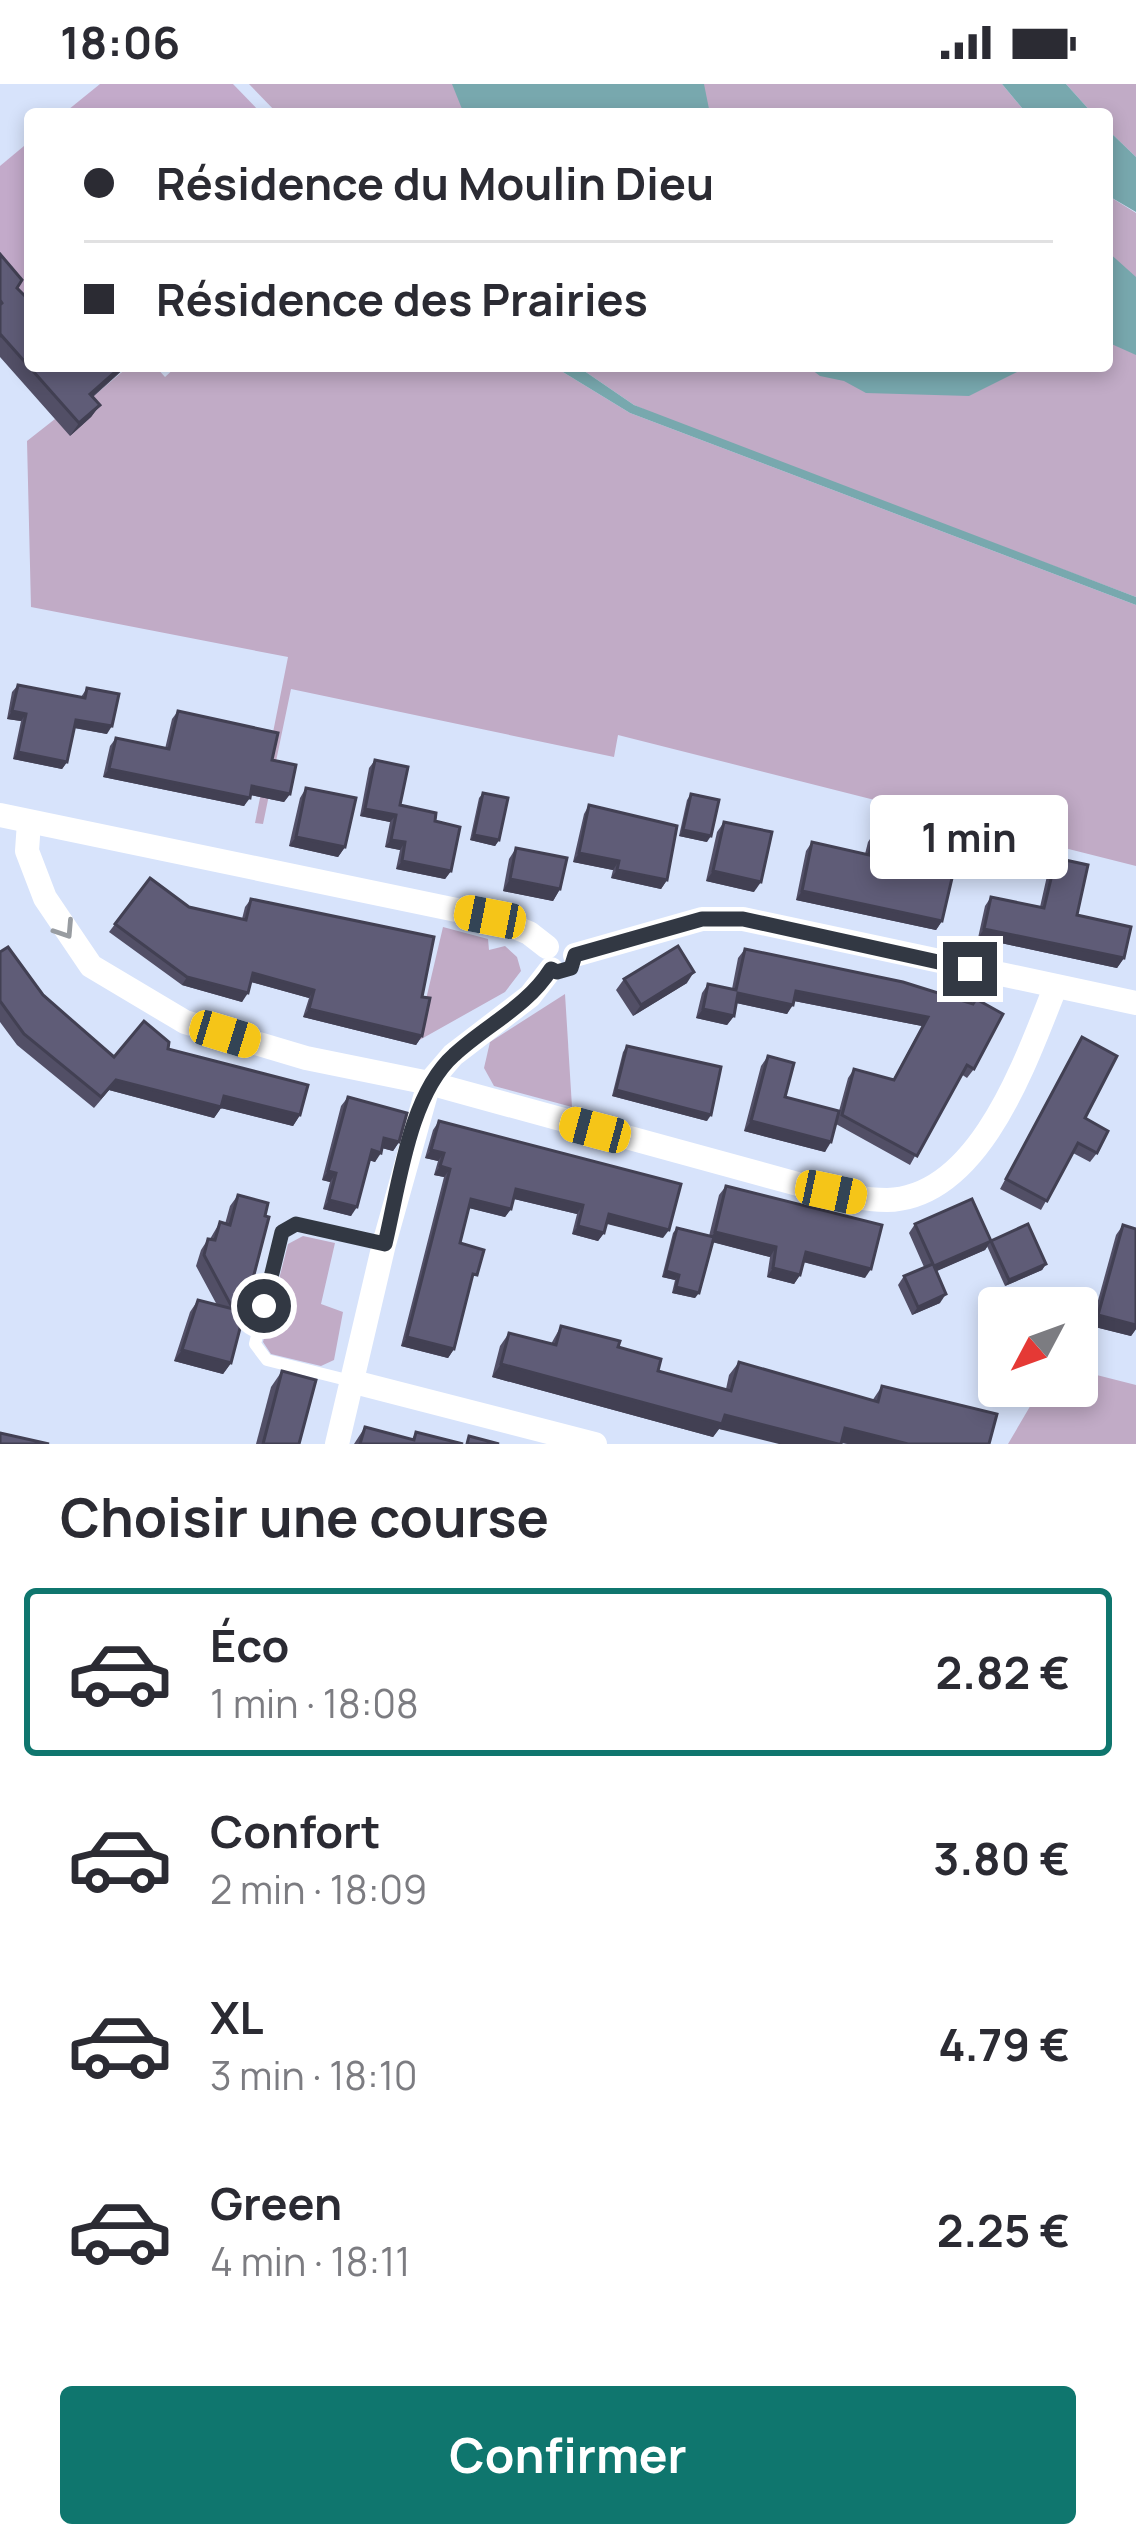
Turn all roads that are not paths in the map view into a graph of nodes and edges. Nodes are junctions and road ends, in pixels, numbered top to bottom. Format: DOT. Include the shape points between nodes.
graph roads {
  1 [pos="0,815"];
  2 [pos="28,822"];
  3 [pos="549,958"];
  4 [pos="1055,988"];
  5 [pos="1136,1003"];
  6 [pos="429,1083"];
  7 [pos="385,1244"];
  8 [pos="354,1382"];
  9 [pos="337,1444"];
  10 [pos="595,1444"];
  1 -- 2 [label="street"];
  2 -- 3 [label="street" via="490,917 529,933"];
  2 -- 6 [label="street, one-way" via="27,851 45,898 101,976 184,1022"];
  3 -- 4 [label="street" via="557,972 571,968 575,955 702,919 743,919"];
  3 -- 6 [label="street" via="530,996"];
  4 -- 5 [label="street"];
  4 -- 6 [label="street" via="979,1147 950,1176 887,1200 805,1186"];
  6 -- 7 [label="street"];
  7 -- 8 [label="street"];
  7 -- 8 [label="lane" via="296,1224 282,1232 255,1344 267,1360"];
  8 -- 9 [label="street"];
  8 -- 10 [label="street"];
}
